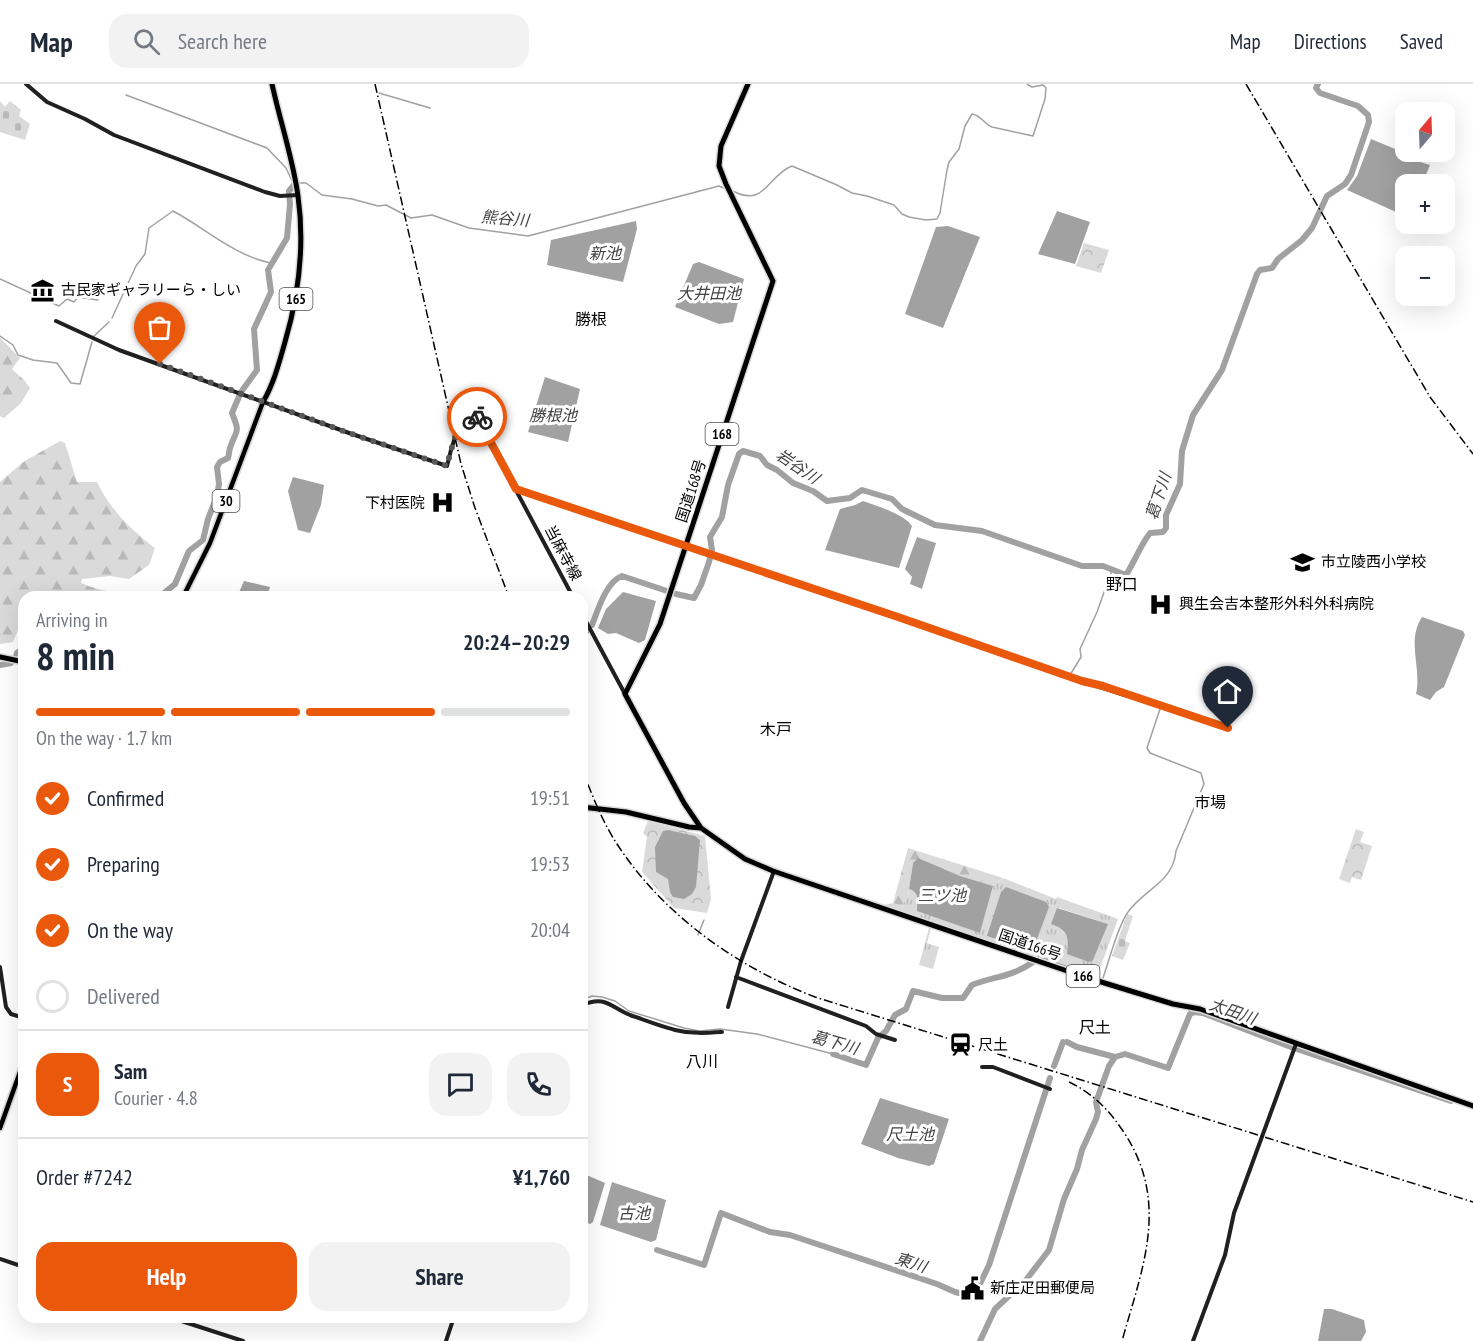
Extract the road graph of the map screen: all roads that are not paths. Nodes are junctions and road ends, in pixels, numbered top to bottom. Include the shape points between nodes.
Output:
1 (26, 84) edge
2 (272, 84) edge
3 (748, 84) edge
4 (296, 194) junction
5 (56, 321) dead end
6 (263, 402) junction
7 (516, 489) junction
8 (686, 546) junction
9 (186, 591) edge
10 (570, 591) edge
11 (588, 625) edge
12 (0, 657) edge
13 (18, 661) edge
14 (625, 694) junction
15 (1228, 728) dead end
16 (588, 808) edge
17 (701, 828) junction
18 (774, 871) junction
19 (0, 967) edge
20 (736, 977) junction
21 (588, 1003) edge
22 (728, 1007) dead end
23 (18, 1016) edge
24 (722, 1032) dead end
25 (895, 1040) dead end
26 (1295, 1046) junction
27 (982, 1067) dead end
28 (18, 1078) edge
29 (1048, 1088) dead end
30 (1473, 1106) edge
31 (0, 1128) edge
32 (0, 1259) edge
33 (18, 1265) edge
34 (188, 1323) edge
35 (452, 1323) edge
36 (243, 1341) edge
37 (446, 1341) edge
38 (1193, 1341) edge

1 - 4 street via 47,102 114,135 236,182 280,196
2 - 4 highway, 165
3 - 8 highway, 国道168号 / 168 via 721,146 719,166 773,280
4 - 6 highway, 165 via 300,277 276,375
5 - 6 street, 当麻寺線 via 119,350
6 - 7 street, 当麻寺線 via 447,466 453,441 472,408
6 - 9 main road, 30 via 210,543
7 - 8 street
7 - 10 street, 当麻寺線
8 - 14 highway, 国道168号 / 168 via 660,624
8 - 15 street
11 - 14 street
12 - 13 highway
14 - 17 highway
16 - 17 highway, 国道166号 / 166
17 - 18 highway, 国道166号 / 166 via 745,859
18 - 20 street
18 - 26 highway, 国道166号 / 166 via 1085,977 1200,1009
19 - 23 street via 6,1007
20 - 22 street
20 - 25 street
21 - 24 street via 604,1001 631,1015 678,1030
26 - 30 highway, 国道166号 / 166 via 1380,1071
26 - 38 street via 1234,1213 1225,1255
27 - 29 street via 993,1067
28 - 31 main road
32 - 33 street
34 - 36 street
35 - 37 street

